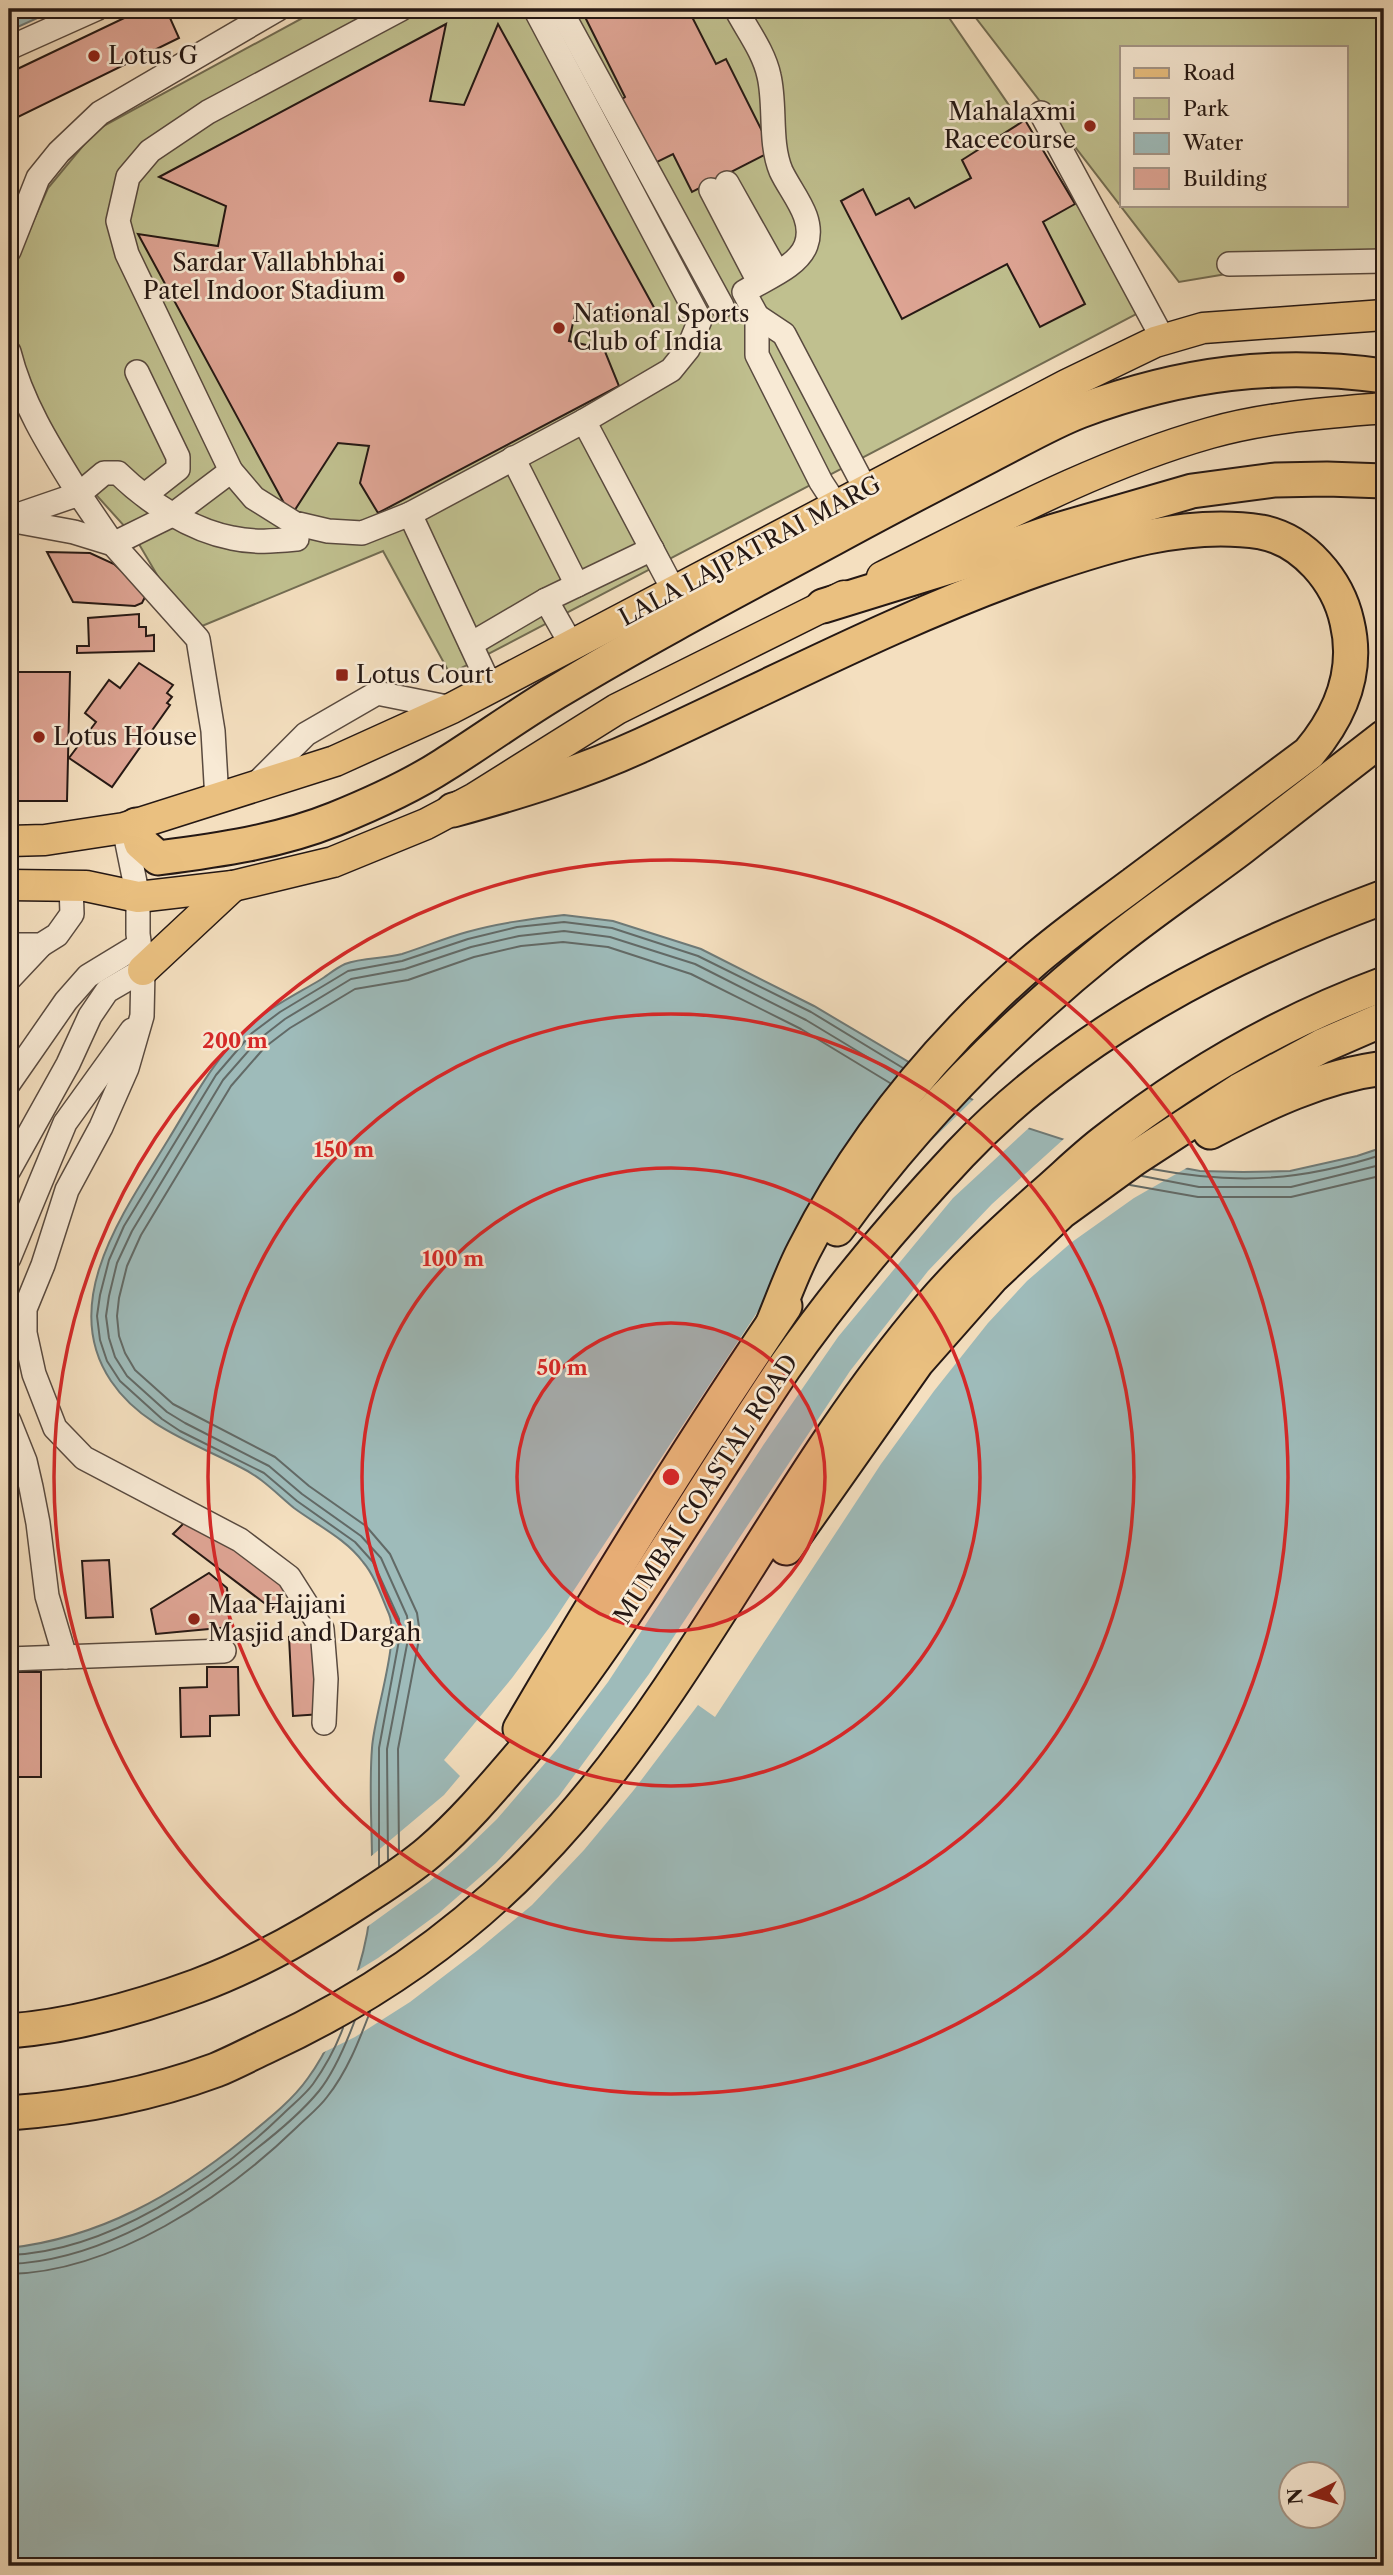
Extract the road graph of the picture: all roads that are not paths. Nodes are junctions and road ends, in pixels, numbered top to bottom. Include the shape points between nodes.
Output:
1 (96, 9) edge
2 (278, 9) edge
3 (401, 9) edge
4 (535, 9) edge
5 (560, 9) edge
6 (736, 9) edge
7 (9, 48) edge
8 (1041, 113) dead end
9 (719, 186) dead end
10 (9, 251) edge
11 (1384, 261) edge
12 (1229, 264) dead end
13 (760, 282) junction
14 (722, 306) junction
15 (1384, 315) edge
16 (757, 316) junction
17 (700, 320) junction
18 (1163, 339) junction
19 (9, 352) edge
20 (137, 372) dead end
21 (1384, 376) edge
22 (1384, 408) edge
23 (584, 421) junction
24 (513, 458) junction
25 (231, 471) junction
26 (1384, 481) edge
27 (866, 490) junction
28 (79, 494) junction
29 (145, 495) junction
30 (836, 505) junction
31 (174, 514) junction
32 (410, 514) junction
33 (9, 519) edge
34 (298, 539) dead end
35 (113, 544) junction
36 (652, 549) junction
37 (669, 582) junction
38 (577, 585) junction
39 (546, 600) junction
40 (823, 607) junction
41 (566, 636) junction
42 (481, 665) junction
43 (452, 708) junction
44 (1384, 737) edge
45 (252, 789) junction
46 (217, 800) junction
47 (453, 810) junction
48 (130, 827) junction
49 (9, 841) edge
50 (9, 884) edge
51 (71, 885) junction
52 (233, 886) junction
53 (138, 897) junction
54 (1384, 897) edge
55 (41, 945) junction
56 (9, 946) edge
57 (141, 958) junction
58 (9, 979) edge
59 (1384, 984) edge
60 (142, 1016) junction
61 (1384, 1019) edge
62 (1384, 1068) edge
63 (9, 1083) edge
64 (9, 1170) edge
65 (1064, 1210) junction
66 (9, 1258) edge
67 (773, 1323) junction
68 (9, 1421) edge
69 (224, 1651) dead end
70 (65, 1657) junction
71 (9, 1659) edge
72 (667, 1692) junction
73 (324, 1723) dead end
74 (482, 1798) junction
75 (9, 2031) edge
76 (9, 2113) edge

1 - 7 street
2 - 10 street via 100,113 38,178
3 - 25 street via 208,112 150,150 128,177 118,221 127,254
4 - 17 street
5 - 14 street
6 - 13 street via 769,75 777,156 807,225 808,241 801,257
8 - 18 street
9 - 13 street
11 - 12 street
13 - 14 street
13 - 16 street
14 - 17 street
15 - 18 main road, LALA LAJPATRAI MARG via 1203,328
16 - 27 street via 784,334
16 - 30 street via 757,355
17 - 23 street via 688,349 671,370
18 - 27 main road, LALA LAJPATRAI MARG
19 - 28 street via 37,423
20 - 29 street via 178,457 178,469
21 - 48 highway via 1336,369 1266,369 1198,377 1076,413 879,513 637,645 398,791 281,838 158,858
22 - 40 main road via 1257,422 1146,453 1070,483
23 - 24 street
23 - 36 street
24 - 32 street
24 - 38 street
25 - 31 street
25 - 32 street via 254,498 294,523 362,533
26 - 40 highway via 1275,480 1192,491
27 - 30 main road, LALA LAJPATRAI MARG
28 - 29 street via 111,472
28 - 33 street
28 - 35 street
29 - 31 street
30 - 37 main road, LALA LAJPATRAI MARG
31 - 34 street via 231,538 263,542
31 - 35 street
32 - 42 street
33 - 35 street
35 - 46 street via 198,639 213,731
36 - 37 street
36 - 38 street
37 - 41 main road, LALA LAJPATRAI MARG
38 - 39 street
39 - 41 street
39 - 42 street
40 - 47 main road via 617,709
41 - 42 main road, LALA LAJPATRAI MARG
42 - 43 main road, LALA LAJPATRAI MARG
43 - 45 main road, LALA LAJPATRAI MARG via 335,761
43 - 45 street via 377,694 306,734
44 - 67 highway via 1105,949 985,1056 877,1173
45 - 46 main road, LALA LAJPATRAI MARG
46 - 48 main road, LALA LAJPATRAI MARG
47 - 52 main road via 333,862
47 - 67 highway via 580,771 932,609 1122,542 1203,530 1264,533 1306,554 1336,591 1352,650 1350,677 1326,732 1309,753 1053,945 949,1043 908,1089 854,1163 803,1251
48 - 49 main road, LALA LAJPATRAI MARG
48 - 53 street
50 - 51 main road
51 - 53 main road
51 - 55 street via 72,914 57,935
52 - 53 main road
52 - 57 main road
53 - 57 street
54 - 74 highway, MUMBAI COASTAL ROAD via 1260,946 1177,990 1094,1041 964,1149 887,1233 823,1314 603,1646 559,1707
55 - 56 street
55 - 58 street
57 - 60 street
57 - 63 street via 88,976
57 - 64 street via 107,991 90,1016
59 - 72 highway via 1269,1035 1179,1089 1103,1143 1008,1227 930,1306 849,1410
60 - 66 street via 65,1123
60 - 73 street via 127,1068 67,1190 25,1309 34,1374 55,1428 84,1458 240,1540 289,1577 322,1629
61 - 65 highway via 1240,1090
62 - 65 highway via 1307,1086 1263,1105
65 - 72 highway via 992,1277 917,1362 779,1558 731,1621
67 - 74 highway via 601,1591
68 - 70 street via 31,1487 47,1596
69 - 70 street
70 - 71 street
72 - 76 highway via 601,1783 531,1862 465,1922 378,1986 309,2026 218,2069 135,2094
74 - 75 highway, MUMBAI COASTAL ROAD via 409,1867 270,1956 130,2008

